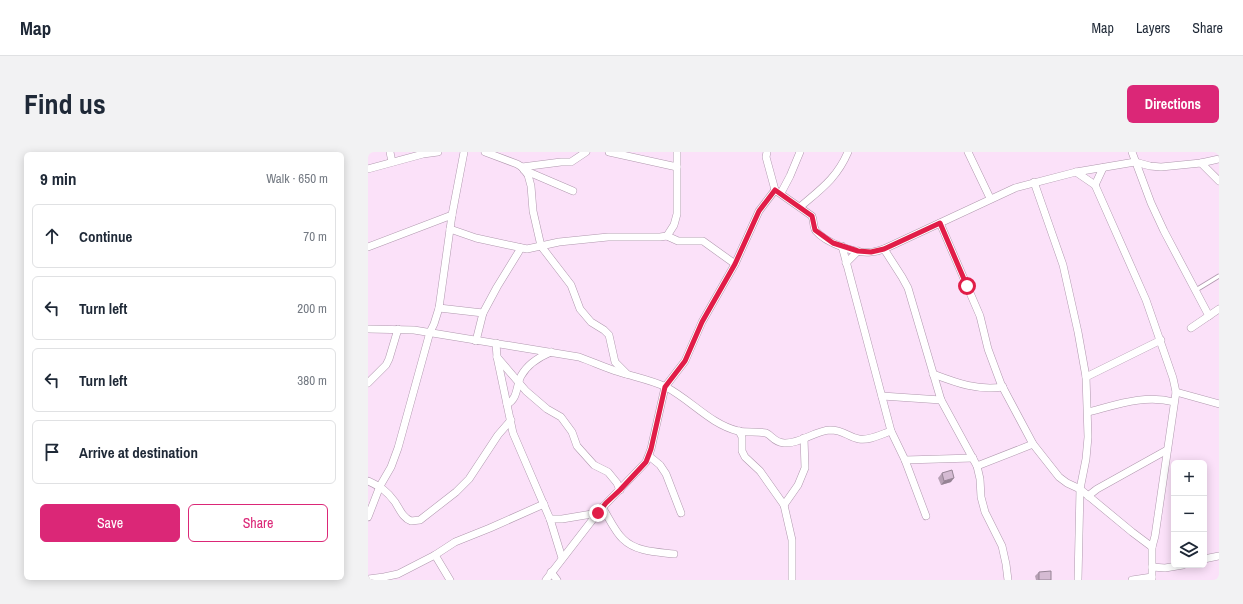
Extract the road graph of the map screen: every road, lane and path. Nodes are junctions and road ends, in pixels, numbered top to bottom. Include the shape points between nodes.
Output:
1 (390, 152) edge
2 (438, 152) edge
3 (464, 152) edge
4 (485, 152) edge
5 (586, 152) edge
6 (609, 152) edge
7 (677, 152) edge
8 (767, 152) edge
9 (800, 152) edge
10 (848, 152) edge
11 (968, 152) edge
12 (1132, 152) edge
13 (1219, 159) edge
14 (392, 162) junction
15 (1136, 162) junction
16 (1201, 163) junction
17 (677, 167) junction
18 (523, 168) junction
19 (1103, 168) junction
20 (368, 169) edge
21 (1076, 172) junction
22 (1219, 181) edge
23 (1034, 182) junction
24 (1095, 185) junction
25 (573, 191) dead end
26 (778, 192) junction
27 (990, 198) junction
28 (800, 206) junction
29 (452, 215) junction
30 (940, 223) junction
31 (450, 229) junction
32 (667, 236) junction
33 (541, 246) junction
34 (842, 246) junction
35 (368, 247) edge
36 (521, 248) junction
37 (884, 249) junction
38 (858, 251) junction
39 (846, 263) junction
40 (735, 264) junction
41 (1219, 276) edge
42 (1196, 290) junction
43 (439, 308) junction
44 (1219, 309) edge
45 (483, 313) junction
46 (1209, 316) junction
47 (1191, 328) dead end
48 (368, 329) edge
49 (398, 329) junction
50 (430, 332) junction
51 (1161, 340) junction
52 (476, 341) junction
53 (496, 343) junction
54 (551, 352) junction
55 (497, 357) junction
56 (933, 374) junction
57 (628, 375) junction
58 (1086, 378) junction
59 (368, 383) edge
60 (519, 384) junction
61 (665, 387) junction
62 (1003, 387) junction
63 (1176, 392) junction
64 (882, 396) junction
65 (941, 400) junction
66 (1174, 402) junction
67 (507, 404) junction
68 (1219, 404) edge
69 (1088, 412) junction
70 (511, 420) junction
71 (739, 431) junction
72 (891, 432) junction
73 (804, 438) junction
74 (1033, 444) junction
75 (1167, 450) junction
76 (649, 456) junction
77 (973, 458) junction
78 (905, 460) junction
79 (977, 466) junction
80 (368, 481) edge
81 (380, 486) junction
82 (1080, 489) junction
83 (620, 490) junction
84 (1088, 496) junction
85 (544, 504) junction
86 (784, 505) junction
87 (600, 510) junction
88 (681, 513) dead end
89 (926, 516) dead end
90 (368, 517) edge
91 (550, 519) junction
92 (1152, 546) junction
93 (674, 554) dead end
94 (435, 555) junction
95 (1219, 556) edge
96 (562, 558) junction
97 (1207, 558) edge
98 (1152, 567) junction
99 (1171, 567) edge
100 (550, 572) junction
101 (368, 579) edge
102 (1152, 579) edge
103 (450, 580) edge
104 (546, 580) edge
105 (557, 580) edge
106 (792, 580) edge
107 (1008, 580) edge
108 (1078, 580) edge
109 (1132, 580) edge

1 - 14 street
2 - 14 street
3 - 29 street
4 - 18 street
5 - 18 street via 571,162
6 - 17 street
7 - 17 street
8 - 26 street via 766,157
9 - 26 street via 790,176
10 - 28 street via 842,166 833,177
11 - 27 street
12 - 15 street
13 - 16 street
14 - 20 street
15 - 16 street via 1161,167
15 - 19 street
15 - 42 street via 1164,231
16 - 22 street
17 - 32 street via 676,214 674,225
18 - 25 street
18 - 33 street via 528,175
19 - 21 street
19 - 24 street
21 - 23 street
21 - 24 street
23 - 27 street
23 - 58 street via 1063,265
24 - 51 street
26 - 28 street
26 - 40 street via 759,211
27 - 30 street
28 - 34 street via 812,216 816,232
29 - 31 street
29 - 35 street
30 - 37 street
30 - 62 street via 980,316 988,349
31 - 36 street
31 - 43 street
32 - 33 street via 600,238
32 - 40 street via 678,241 704,241
33 - 36 street
33 - 57 street via 571,285 580,308 591,322 609,335 615,362
34 - 38 street
34 - 39 street
36 - 45 street
37 - 38 street
37 - 56 street via 908,288
38 - 39 street
39 - 64 street
40 - 61 street via 702,322 685,361
41 - 42 lane
42 - 46 street
43 - 45 street
43 - 50 street
44 - 46 street
45 - 52 street
46 - 47 street
48 - 49 street
49 - 50 street
49 - 59 street via 389,360
50 - 52 street
50 - 81 street via 398,448
51 - 58 street
51 - 63 street
52 - 53 street
53 - 54 street
53 - 55 street
54 - 57 street via 579,357
54 - 60 street via 540,357 525,370
55 - 60 street
55 - 67 street
56 - 62 street via 970,387
56 - 65 street
57 - 61 street
58 - 69 street
60 - 67 street via 514,398
60 - 83 street via 547,409 561,417 572,432 580,450 594,465 606,470
61 - 71 street via 707,416
61 - 76 street
62 - 74 street
63 - 66 street
63 - 68 street
64 - 65 street
64 - 72 street
65 - 77 street
66 - 69 street via 1144,399
66 - 75 street
67 - 70 street
69 - 82 street via 1087,445
70 - 81 street via 469,478 456,492 420,520 411,521 405,518
70 - 85 street via 520,451
71 - 73 street via 767,434 776,442 786,443
71 - 86 street via 745,457 760,471
72 - 73 street via 860,439 843,432 828,430
72 - 78 street
73 - 86 street via 805,468 798,485
74 - 79 street
74 - 82 street via 1059,478
75 - 84 street
75 - 92 street
76 - 83 street
76 - 88 street via 666,474
77 - 78 street
77 - 79 street
78 - 89 street
79 - 107 street via 985,512 1002,546
80 - 81 street
81 - 90 street
82 - 84 street
82 - 108 street
83 - 87 street
84 - 92 street
85 - 91 street
85 - 94 street via 455,542
86 - 106 street via 792,540
87 - 91 street via 562,519
87 - 93 street via 623,539 633,547
87 - 96 street
91 - 96 street
92 - 98 street
94 - 101 street via 398,574
94 - 103 street
95 - 97 street
96 - 100 street
98 - 99 street
98 - 102 street
100 - 104 street
100 - 105 street
102 - 109 street

